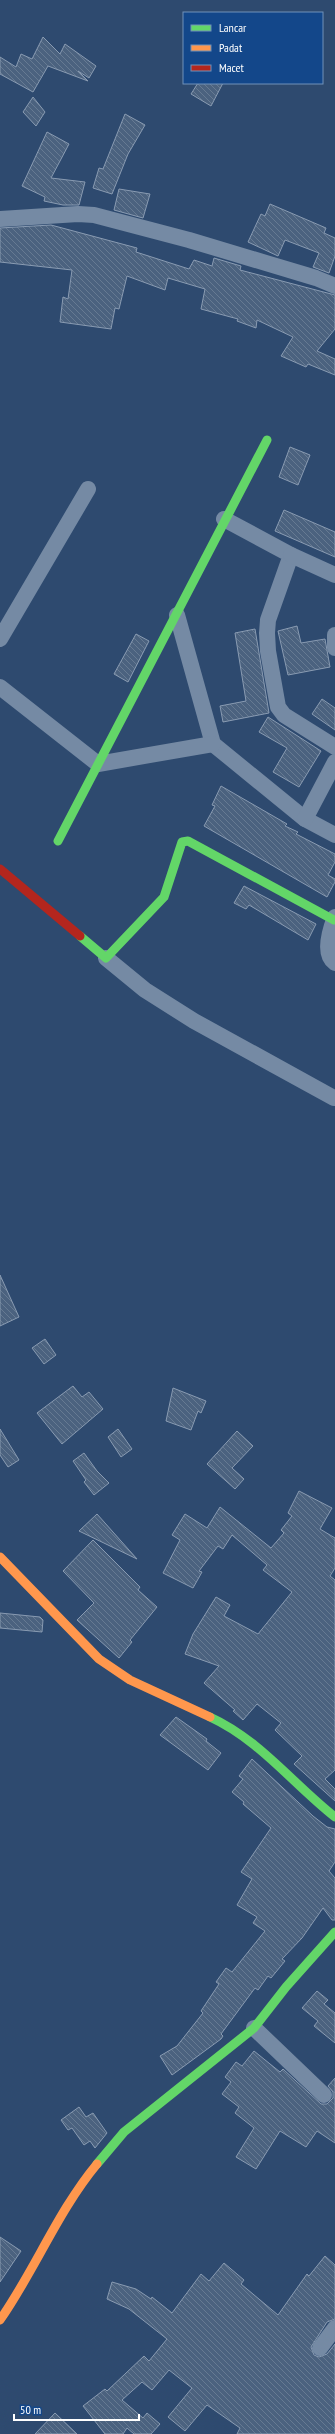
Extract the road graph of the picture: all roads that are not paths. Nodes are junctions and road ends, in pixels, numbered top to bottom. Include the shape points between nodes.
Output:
1 (0, 219) edge
2 (335, 286) edge
3 (267, 440) dead end
4 (88, 489) dead end
5 (224, 519) junction
6 (291, 555) junction
7 (335, 575) edge
8 (177, 615) junction
9 (335, 635) edge
10 (0, 639) edge
11 (335, 648) edge
12 (0, 687) edge
13 (213, 744) junction
14 (335, 747) edge
15 (335, 762) edge
16 (98, 764) junction
17 (305, 819) junction
18 (335, 835) edge
19 (58, 841) dead end
20 (0, 869) edge
21 (334, 919) edge
22 (106, 958) junction
23 (335, 963) edge
24 (334, 1098) edge
25 (0, 1557) edge
26 (335, 1817) edge
27 (335, 1932) edge
28 (254, 2028) junction
29 (324, 2094) dead end
30 (0, 2320) edge
31 (335, 2328) edge
32 (320, 2348) dead end

1 - 2 street via 94,215 189,240
3 - 5 street
4 - 10 street
5 - 6 street
5 - 8 street
6 - 7 street
6 - 14 street via 268,620 268,651 278,707 284,715
8 - 13 street
8 - 16 street
9 - 11 street
12 - 16 street
13 - 16 street
13 - 17 street
15 - 17 street
16 - 19 street
17 - 18 street
20 - 22 street
21 - 22 street via 188,841 182,842 164,897
21 - 23 street via 327,947
22 - 24 street via 145,990 194,1021
25 - 26 street via 99,1660 146,1689 232,1728 265,1751 301,1791
27 - 28 street
28 - 29 street
28 - 30 street via 124,2132 94,2168 67,2208
31 - 32 street

